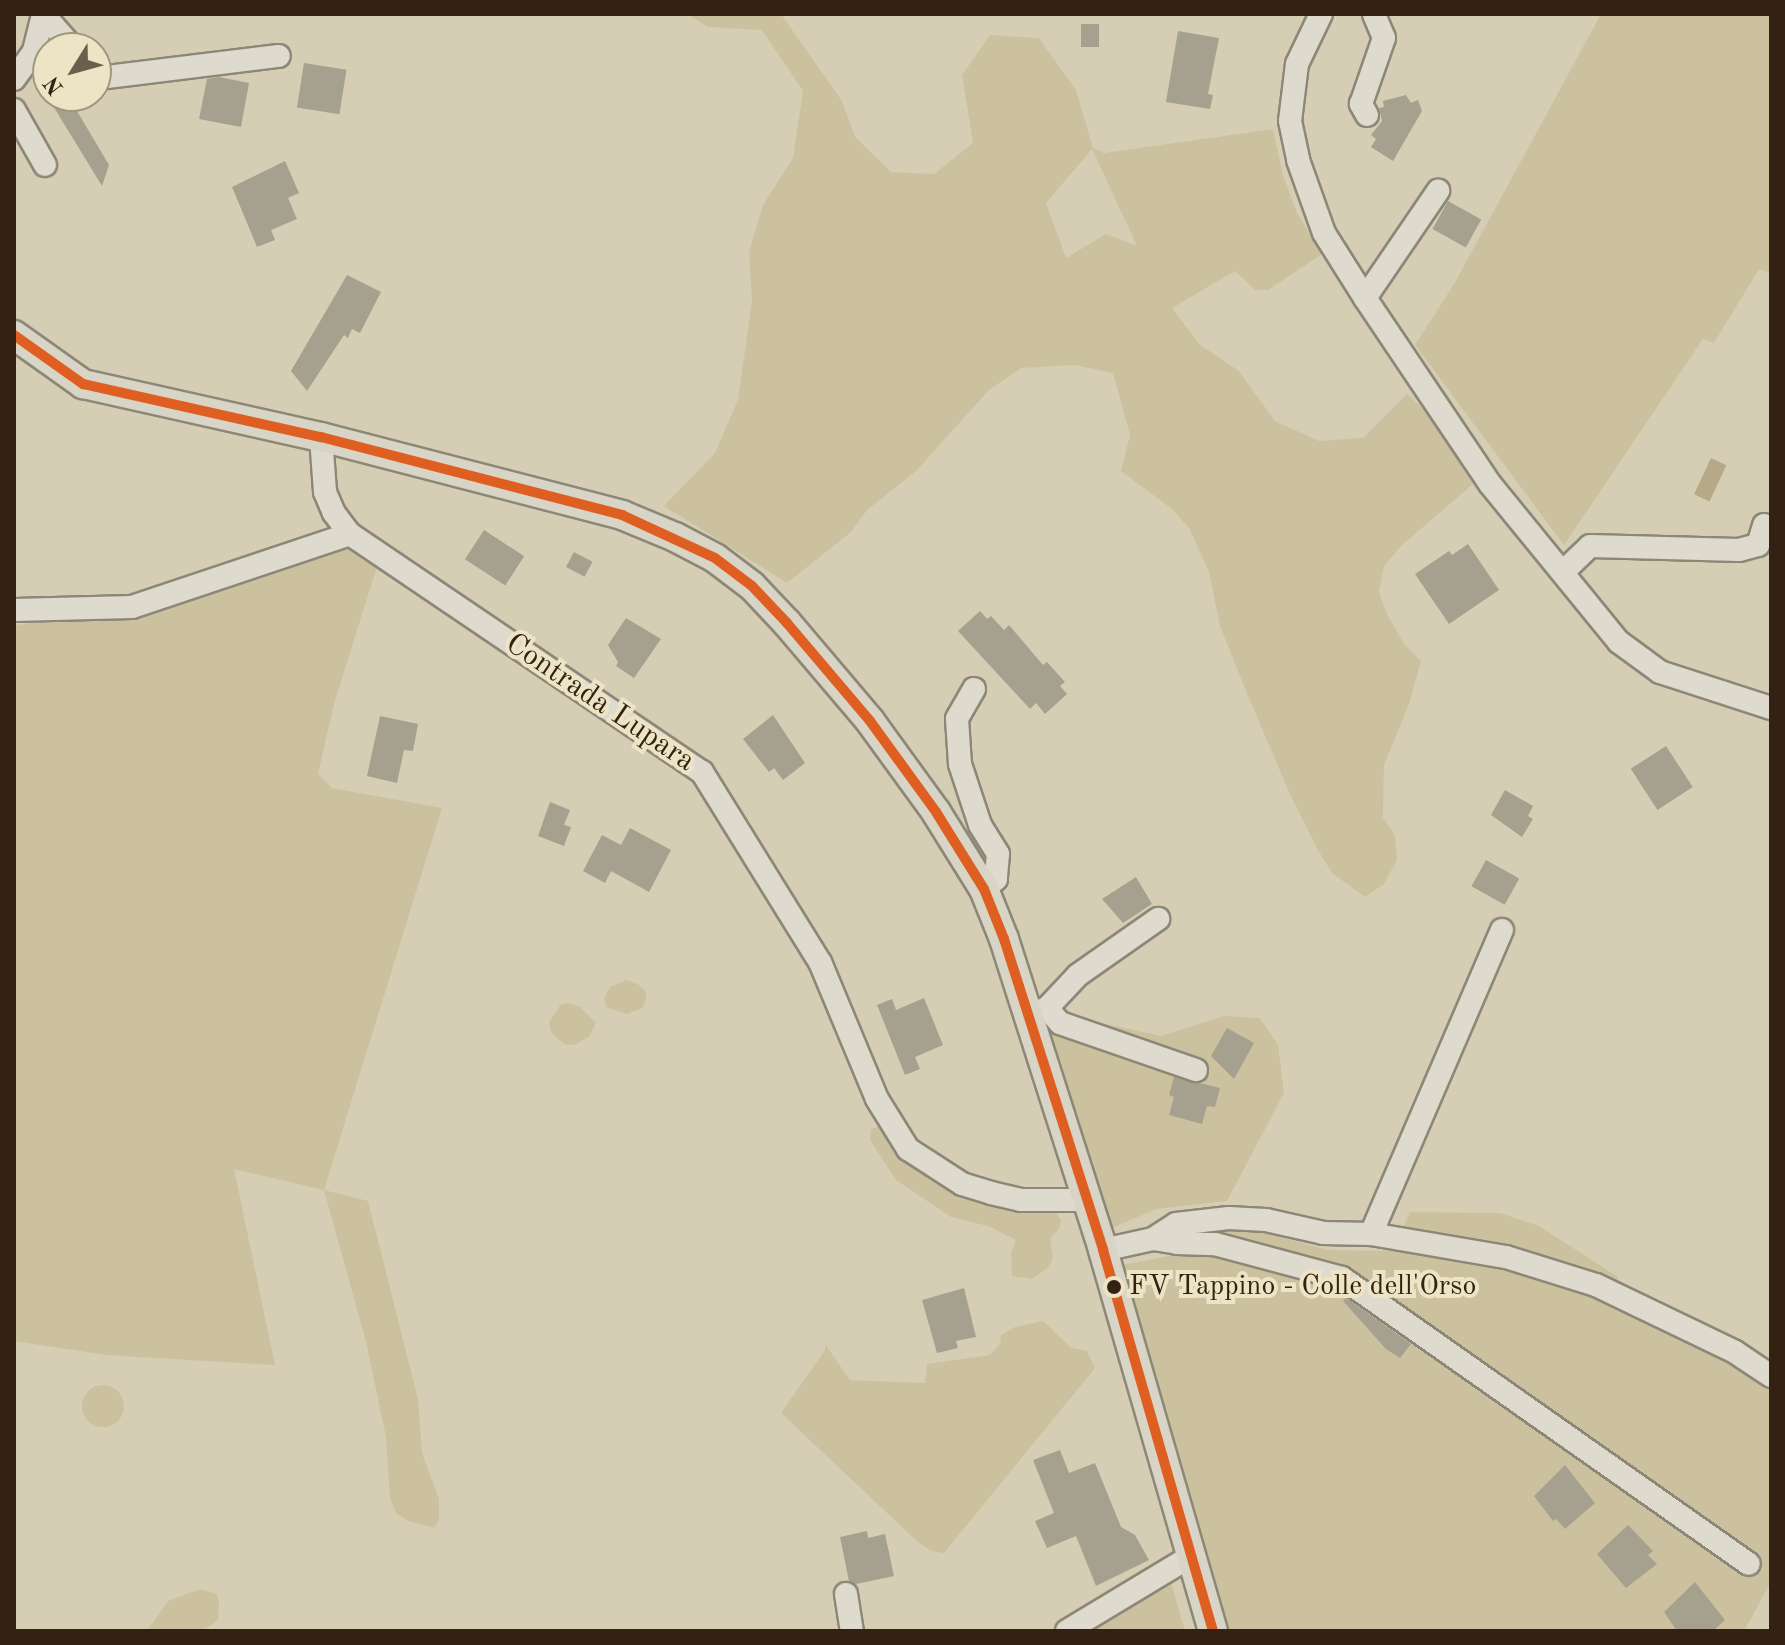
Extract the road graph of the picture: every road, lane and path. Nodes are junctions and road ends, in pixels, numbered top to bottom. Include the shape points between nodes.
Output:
1 (43, 14) edge
2 (1321, 14) edge
3 (1374, 14) edge
4 (59, 32) edge
5 (279, 56) dead end
6 (112, 76) edge
7 (14, 79) edge
8 (14, 110) edge
9 (1367, 115) dead end
10 (45, 165) dead end
11 (1438, 191) dead end
12 (1365, 298) junction
13 (14, 335) edge
14 (321, 437) junction
15 (1764, 525) dead end
16 (350, 534) junction
17 (1563, 572) junction
18 (14, 610) edge
19 (974, 689) dead end
20 (1771, 708) edge
21 (984, 889) junction
22 (1158, 919) dead end
23 (1502, 930) dead end
24 (1038, 1012) junction
25 (1196, 1070) dead end
26 (1087, 1200) junction
27 (1371, 1234) junction
28 (1153, 1239) junction
29 (1103, 1250) junction
30 (1771, 1376) edge
31 (1193, 1555) junction
32 (1749, 1564) dead end
33 (846, 1594) dead end
34 (852, 1631) edge
35 (1067, 1631) edge
36 (1213, 1631) edge

1 - 4 street
1 - 7 street via 34,51
2 - 12 street via 1297,64 1290,121 1324,233
3 - 9 street via 1384,38 1361,104
5 - 6 street
8 - 10 street
11 - 12 street
12 - 17 street via 1490,484
13 - 14 main road via 83,384
14 - 16 street via 325,492
14 - 21 main road via 622,515 715,558 752,586 870,721
15 - 17 street via 1758,545 1739,550 1590,546
16 - 18 street via 132,607
16 - 26 street, Contrada Lupara via 702,772 820,962 877,1099 908,1149 962,1184 991,1193 1021,1200
17 - 20 street via 1619,642 1660,672
19 - 21 street via 957,719 960,764 980,825 998,854 996,879
21 - 24 main road
22 - 24 street via 1078,975
23 - 27 street
24 - 25 street
24 - 26 main road
26 - 29 main road
27 - 28 street via 1323,1233 1229,1218 1176,1224
27 - 30 street via 1506,1257 1596,1285 1735,1352
28 - 29 street
28 - 32 street via 1215,1244 1342,1278
29 - 31 main road
31 - 35 street
31 - 36 main road
33 - 34 street

